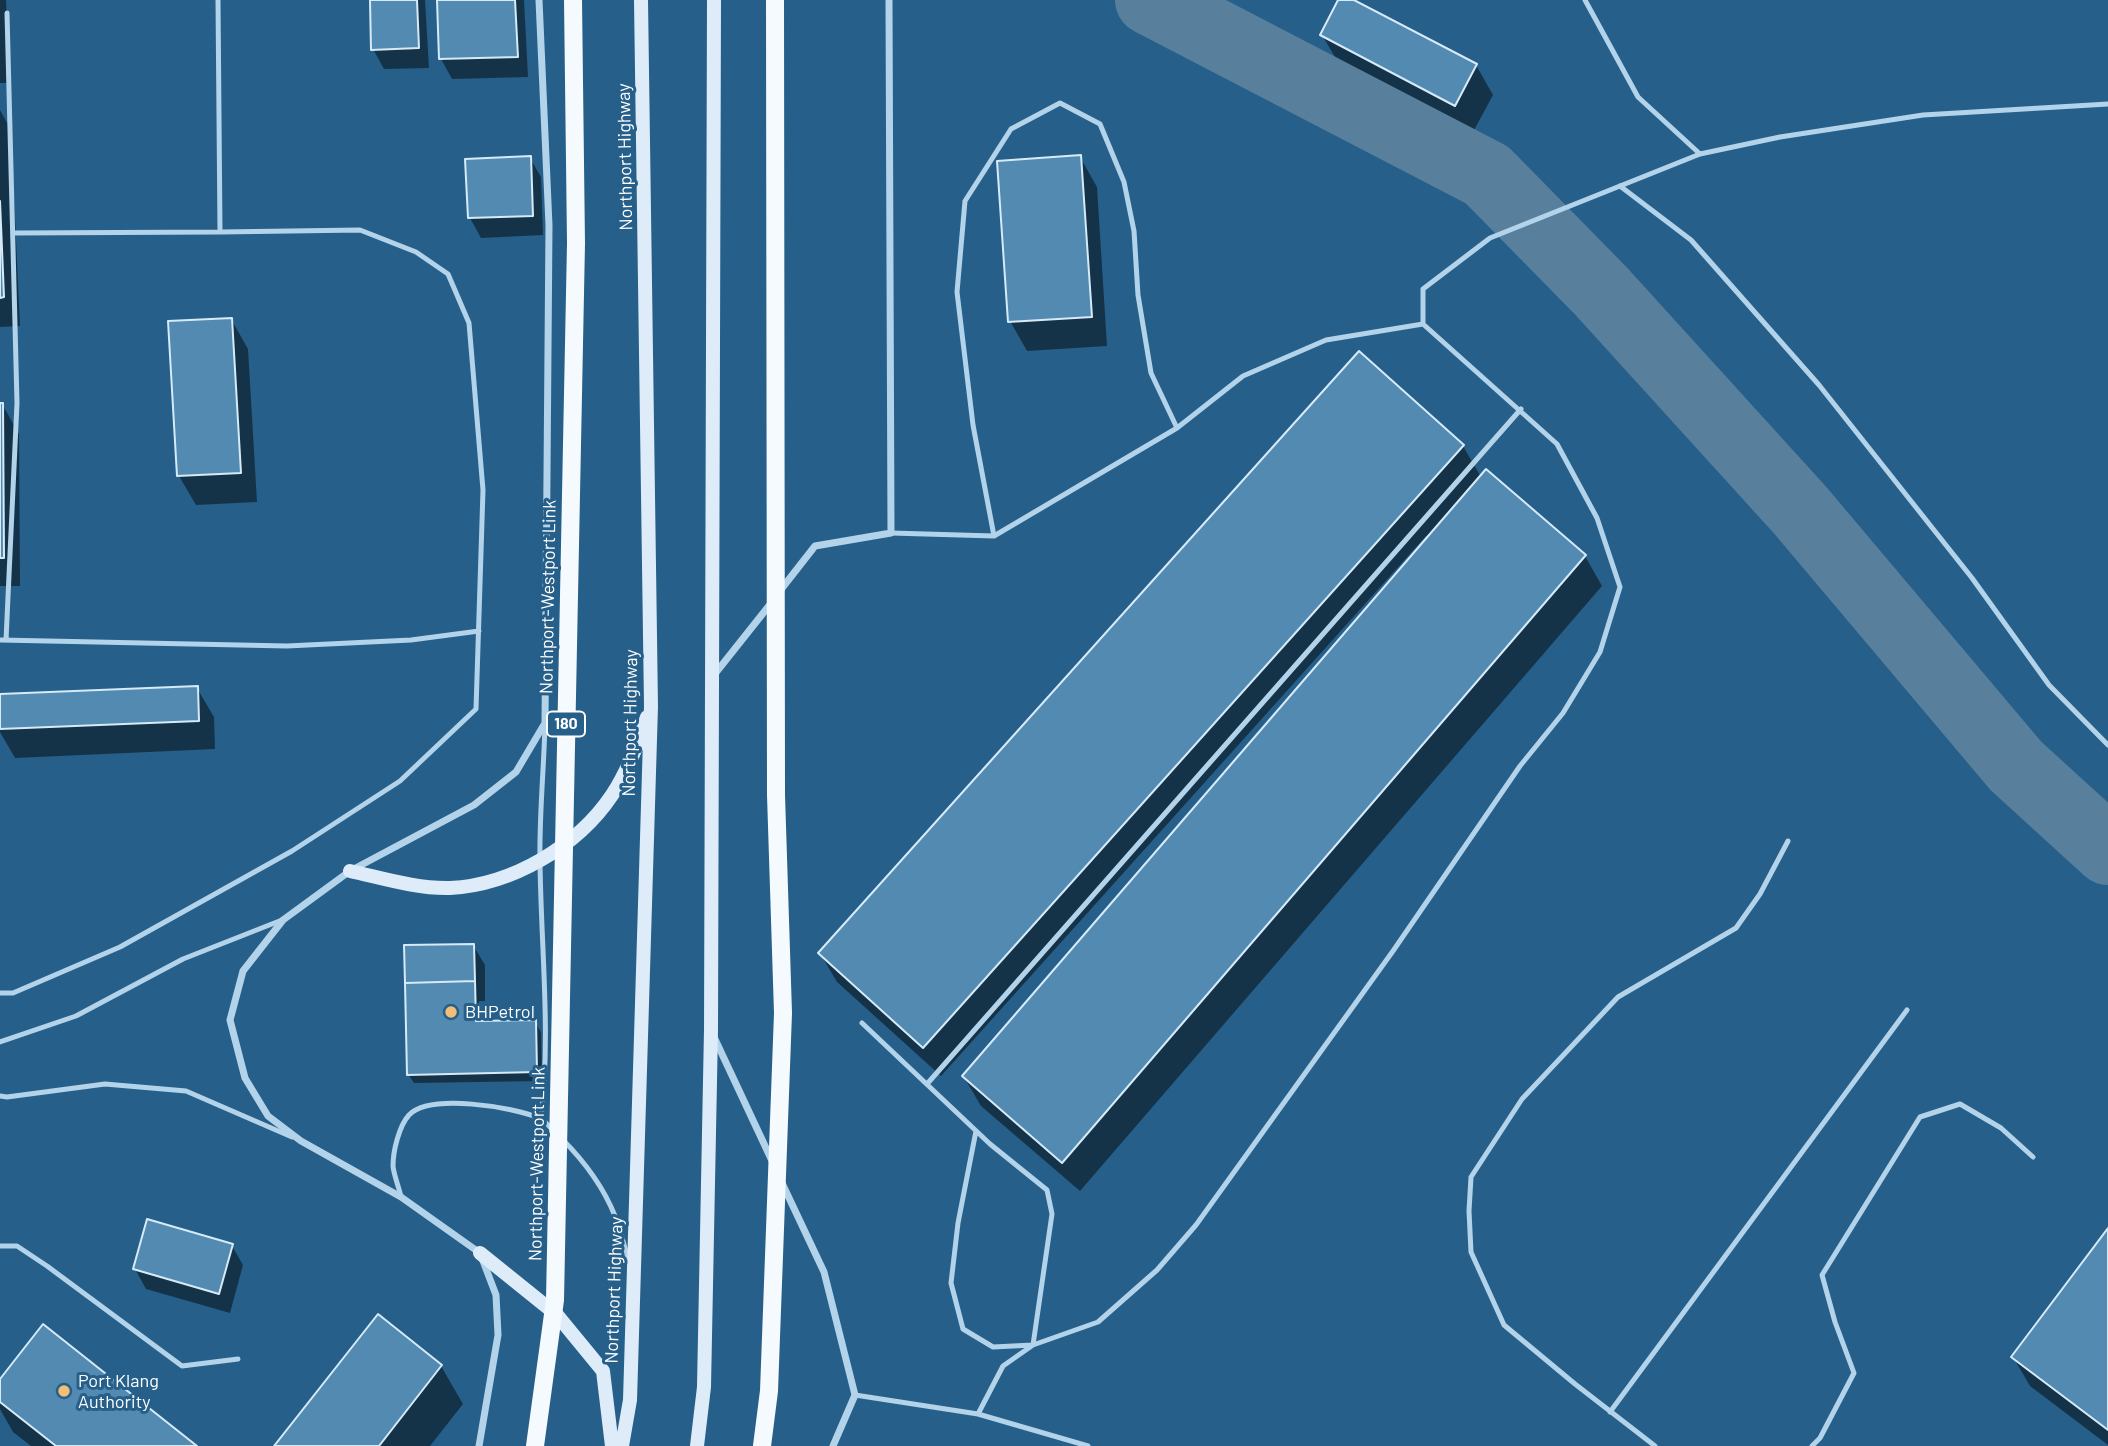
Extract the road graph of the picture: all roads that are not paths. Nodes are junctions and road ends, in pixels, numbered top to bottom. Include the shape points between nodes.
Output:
1 (218, 0) edge
2 (539, 0) edge
3 (573, 0) edge
4 (641, 0) edge
5 (714, 0) edge
6 (775, 0) edge
7 (889, 0) edge
8 (1585, 0) edge
9 (7, 13) dead end
10 (2108, 104) edge
11 (1700, 154) junction
12 (1620, 186) junction
13 (220, 232) junction
14 (14, 233) junction
15 (1423, 324) junction
16 (1521, 409) junction
17 (1177, 428) junction
18 (891, 533) junction
19 (994, 536) junction
20 (479, 631) junction
21 (3, 640) edge
22 (711, 679) junction
23 (652, 706) junction
24 (545, 723) junction
25 (2108, 745) edge
26 (1788, 841) dead end
27 (540, 860) junction
28 (350, 871) junction
29 (283, 920) junction
30 (0, 993) edge
31 (1907, 1010) dead end
32 (862, 1023) dead end
33 (711, 1030) junction
34 (0, 1042) edge
35 (927, 1084) junction
36 (0, 1096) edge
37 (541, 1118) junction
38 (976, 1131) junction
39 (301, 1141) junction
40 (2033, 1157) dead end
41 (401, 1197) junction
42 (0, 1245) edge
43 (480, 1253) junction
44 (634, 1274) junction
45 (1033, 1345) junction
46 (239, 1359) dead end
47 (855, 1395) junction
48 (1610, 1412) junction
49 (978, 1414) junction
50 (479, 1446) edge
51 (536, 1446) edge
52 (612, 1446) edge
53 (622, 1446) edge
54 (697, 1446) edge
55 (762, 1446) edge
56 (833, 1446) edge
57 (1088, 1446) edge
58 (1655, 1446) edge
59 (1812, 1446) edge

1 - 13 lane
2 - 24 street via 549,225
3 - 51 main road, Northport-Westport Link / 180, bridge via 576,243 555,1300
4 - 23 main road, Northport Highway
5 - 22 main road
6 - 55 main road, bridge via 776,795 783,1013 769,1391
7 - 18 street
8 - 11 lane via 1638,97
9 - 14 lane
10 - 11 lane via 1923,115
11 - 12 lane
12 - 15 lane via 1490,238 1423,289
12 - 25 lane via 1691,240 1819,385 1972,578 2049,685
13 - 14 lane
13 - 20 lane via 360,230 416,252 448,274 469,323 472,350 483,490
14 - 21 lane via 17,402
15 - 16 lane
15 - 17 lane via 1326,340 1243,376
16 - 35 lane
16 - 45 lane via 1557,444 1597,518 1620,587 1600,652 1563,713 1520,766 1196,1225 1157,1270 1098,1322
17 - 19 lane
17 - 19 lane via 1151,373 1138,295 1135,231 1124,182 1100,124 1060,103 1010,129 965,201 957,292 973,425
18 - 19 lane
18 - 22 street via 815,546
20 - 21 lane via 411,640 287,646
20 - 30 lane via 476,709 400,781 292,851 120,947 13,993
22 - 33 main road
23 - 27 main road via 612,796 582,831
23 - 44 main road, Northport Highway
24 - 27 lane
24 - 28 street via 516,772 474,805
26 - 48 lane via 1736,928 1618,997 1522,1099 1471,1177 1471,1252 1504,1325
27 - 28 main road via 494,880 450,888
27 - 37 lane via 546,1018
28 - 29 street
29 - 34 lane via 183,960 76,1016
29 - 39 street via 243,971 230,1020 245,1078 268,1116
31 - 48 lane
32 - 35 lane
33 - 47 street via 824,1272
33 - 54 main road via 704,1387
35 - 38 lane
36 - 39 lane via 105,1084 186,1091
37 - 41 lane via 464,1102 423,1107 410,1114 399,1131 393,1166
37 - 44 lane via 584,1161 615,1217
38 - 45 lane via 1047,1190 1052,1214
38 - 45 lane via 951,1283 963,1329 993,1347
39 - 41 street
40 - 59 lane via 2000,1128 1961,1104 1920,1118 1822,1275 1854,1373 1821,1438
41 - 43 street
42 - 46 lane via 17,1246 182,1366
43 - 50 street via 496,1295 498,1335
43 - 52 main road via 556,1315 603,1371
44 - 53 main road, Northport Highway via 630,1400
45 - 49 lane via 1003,1366
47 - 49 lane
47 - 56 street
48 - 58 lane
49 - 57 lane

